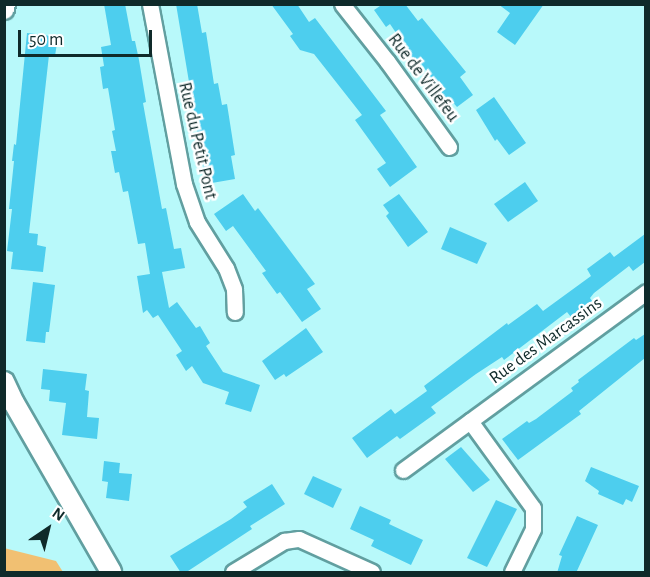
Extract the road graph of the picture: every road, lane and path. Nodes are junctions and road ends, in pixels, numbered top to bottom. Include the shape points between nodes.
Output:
1 (5, 4) edge
2 (150, 4) edge
3 (342, 4) edge
4 (4, 9) edge
5 (449, 147) dead end
6 (645, 291) edge
7 (235, 312) dead end
8 (4, 382) edge
9 (470, 421) junction
10 (403, 470) dead end
11 (111, 573) edge
12 (233, 573) edge
13 (372, 573) edge
14 (512, 573) edge

1 - 4 street
2 - 7 street, Rue du Petit Pont via 184,184 197,222 226,268 234,289
3 - 5 street, Rue de Villefeu
6 - 9 street, Rue des Marcassins
8 - 11 street
9 - 10 street, Rue des Marcassins
9 - 14 street via 533,508 533,528
12 - 13 street via 284,541 299,539

